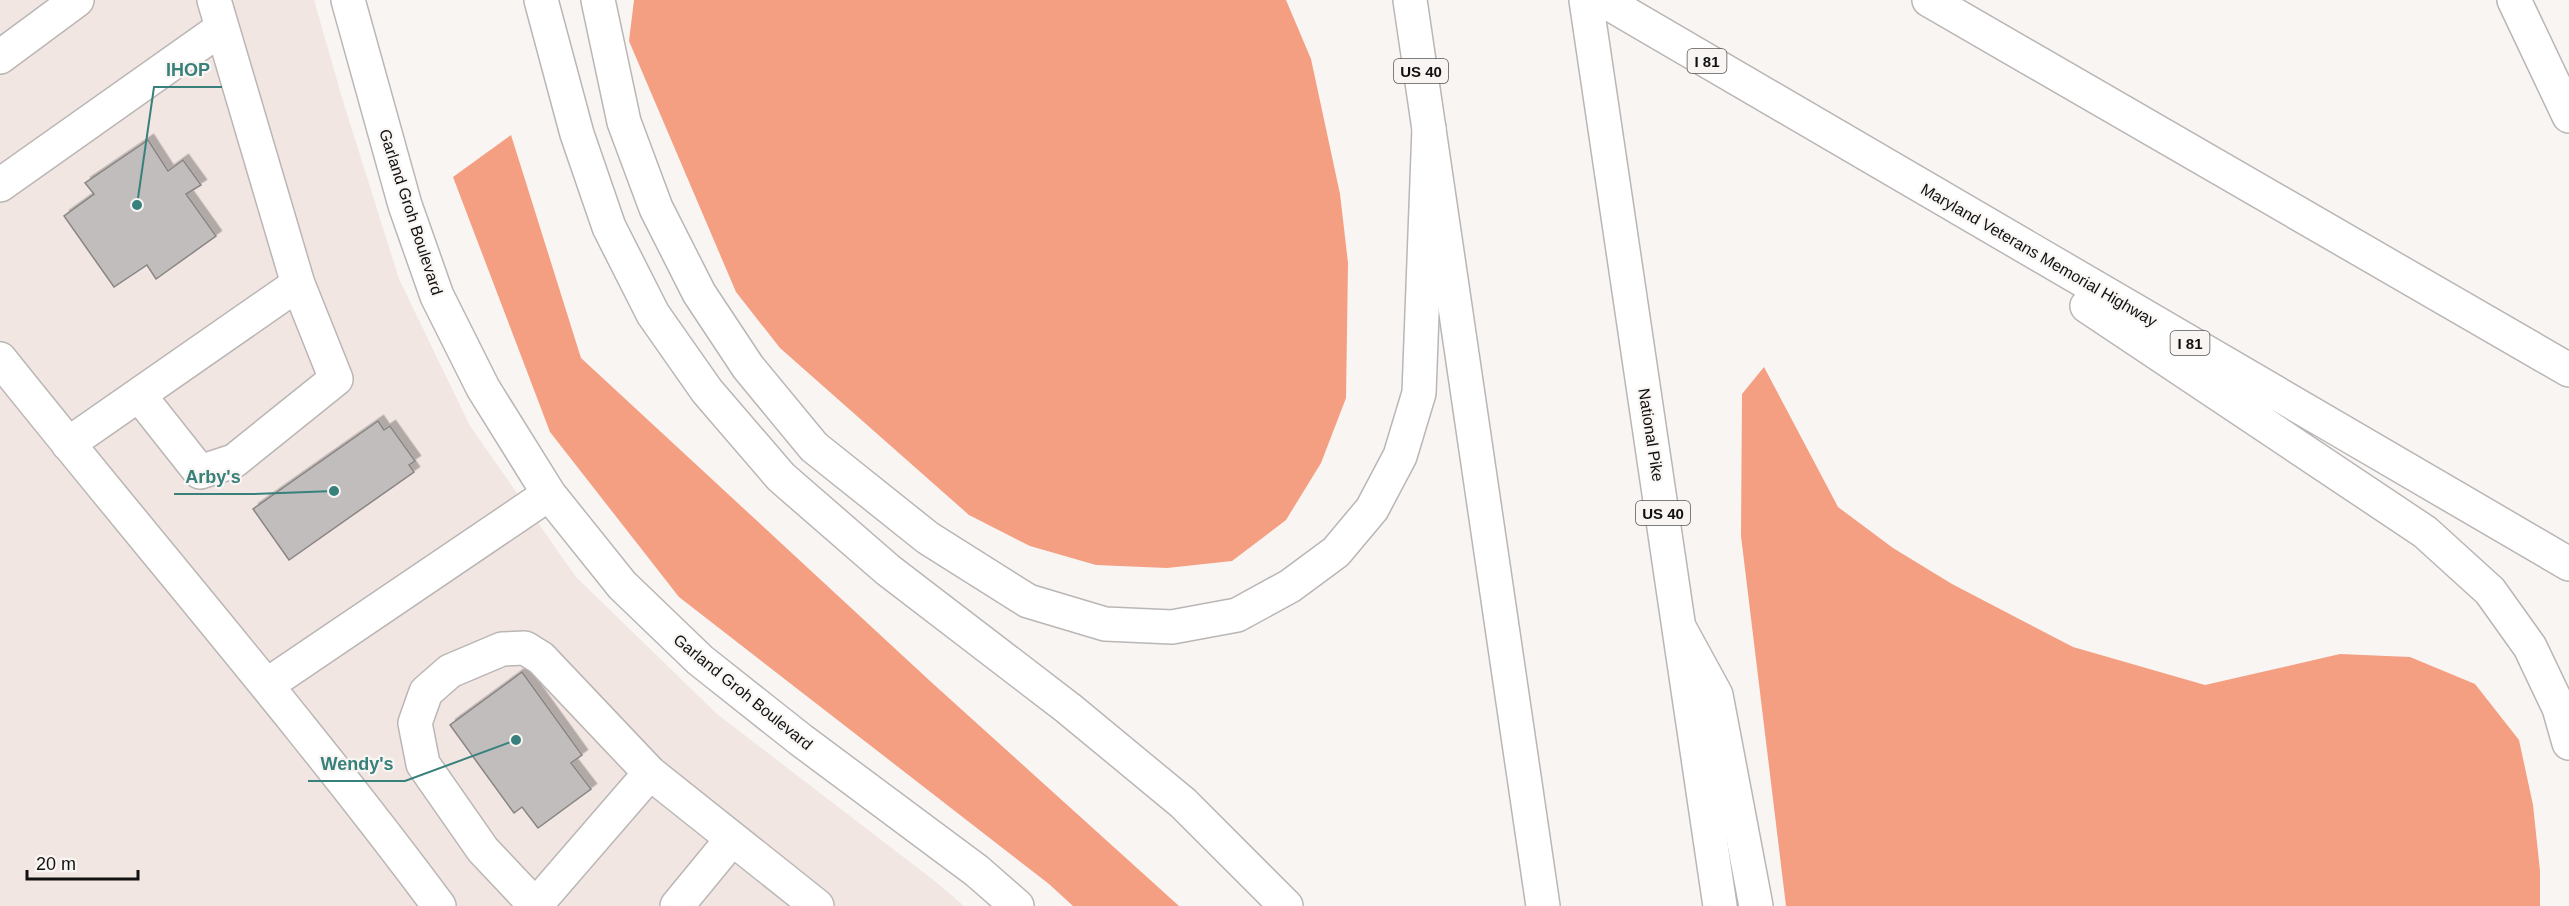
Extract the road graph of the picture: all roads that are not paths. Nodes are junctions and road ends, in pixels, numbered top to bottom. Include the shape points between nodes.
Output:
1 (77, 0) edge
2 (348, 0) edge
3 (541, 0) edge
4 (598, 0) edge
5 (1586, 0) edge
6 (1603, 0) edge
7 (1929, 0) edge
8 (2514, 0) edge
9 (1411, 7) edge
10 (218, 14) edge
11 (0, 57) edge
12 (2569, 116) edge
13 (1811, 122) junction
14 (1429, 128) junction
15 (0, 185) edge
16 (298, 284) junction
17 (0, 359) edge
18 (2569, 370) edge
19 (139, 395) junction
20 (68, 444) junction
21 (549, 494) junction
22 (2569, 564) edge
23 (1680, 629) junction
24 (267, 685) junction
25 (2569, 744) edge
26 (650, 773) junction
27 (732, 839) junction
28 (704, 873) junction
29 (439, 906) edge
30 (535, 906) edge
31 (677, 906) edge
32 (698, 906) edge
33 (817, 906) edge
34 (1017, 906) edge
35 (1286, 906) edge
36 (1543, 906) edge
37 (1720, 906) edge
38 (1756, 906) edge

1 - 11 main road
2 - 21 main road, Garland Groh Boulevard via 405,205 437,296 483,388
3 - 35 main road via 577,134 609,226 653,314 707,391 781,477 888,570 1184,802
4 - 14 main road via 624,122 656,208 699,293 748,368 814,447 928,538 1028,601 1105,624 1172,627 1237,615 1290,586 1336,552 1372,509 1400,456 1419,393
5 - 23 main road, National Pike / US 40
6 - 13 main road, Maryland Veterans Memorial Highway / I 81
7 - 18 main road
8 - 12 main road
9 - 14 main road, US 40
10 - 15 main road
10 - 16 main road
13 - 22 main road, Maryland Veterans Memorial Highway / I 81
13 - 25 main road via 2425,532 2490,591 2530,647 2559,708
14 - 36 main road, US 40
16 - 19 main road
16 - 19 main road via 336,379 234,461 200,472
17 - 20 main road
19 - 20 main road
20 - 24 main road
21 - 24 main road
21 - 34 main road, Garland Groh Boulevard via 622,585 700,660
23 - 37 main road, National Pike / US 40
23 - 38 main road via 1716,694
24 - 29 main road
26 - 27 main road
26 - 30 main road
26 - 30 main road via 541,658 525,648 502,649 450,671 426,692 415,723 423,764 483,850
27 - 28 main road
27 - 33 main road
28 - 31 main road
28 - 32 main road via 703,900

